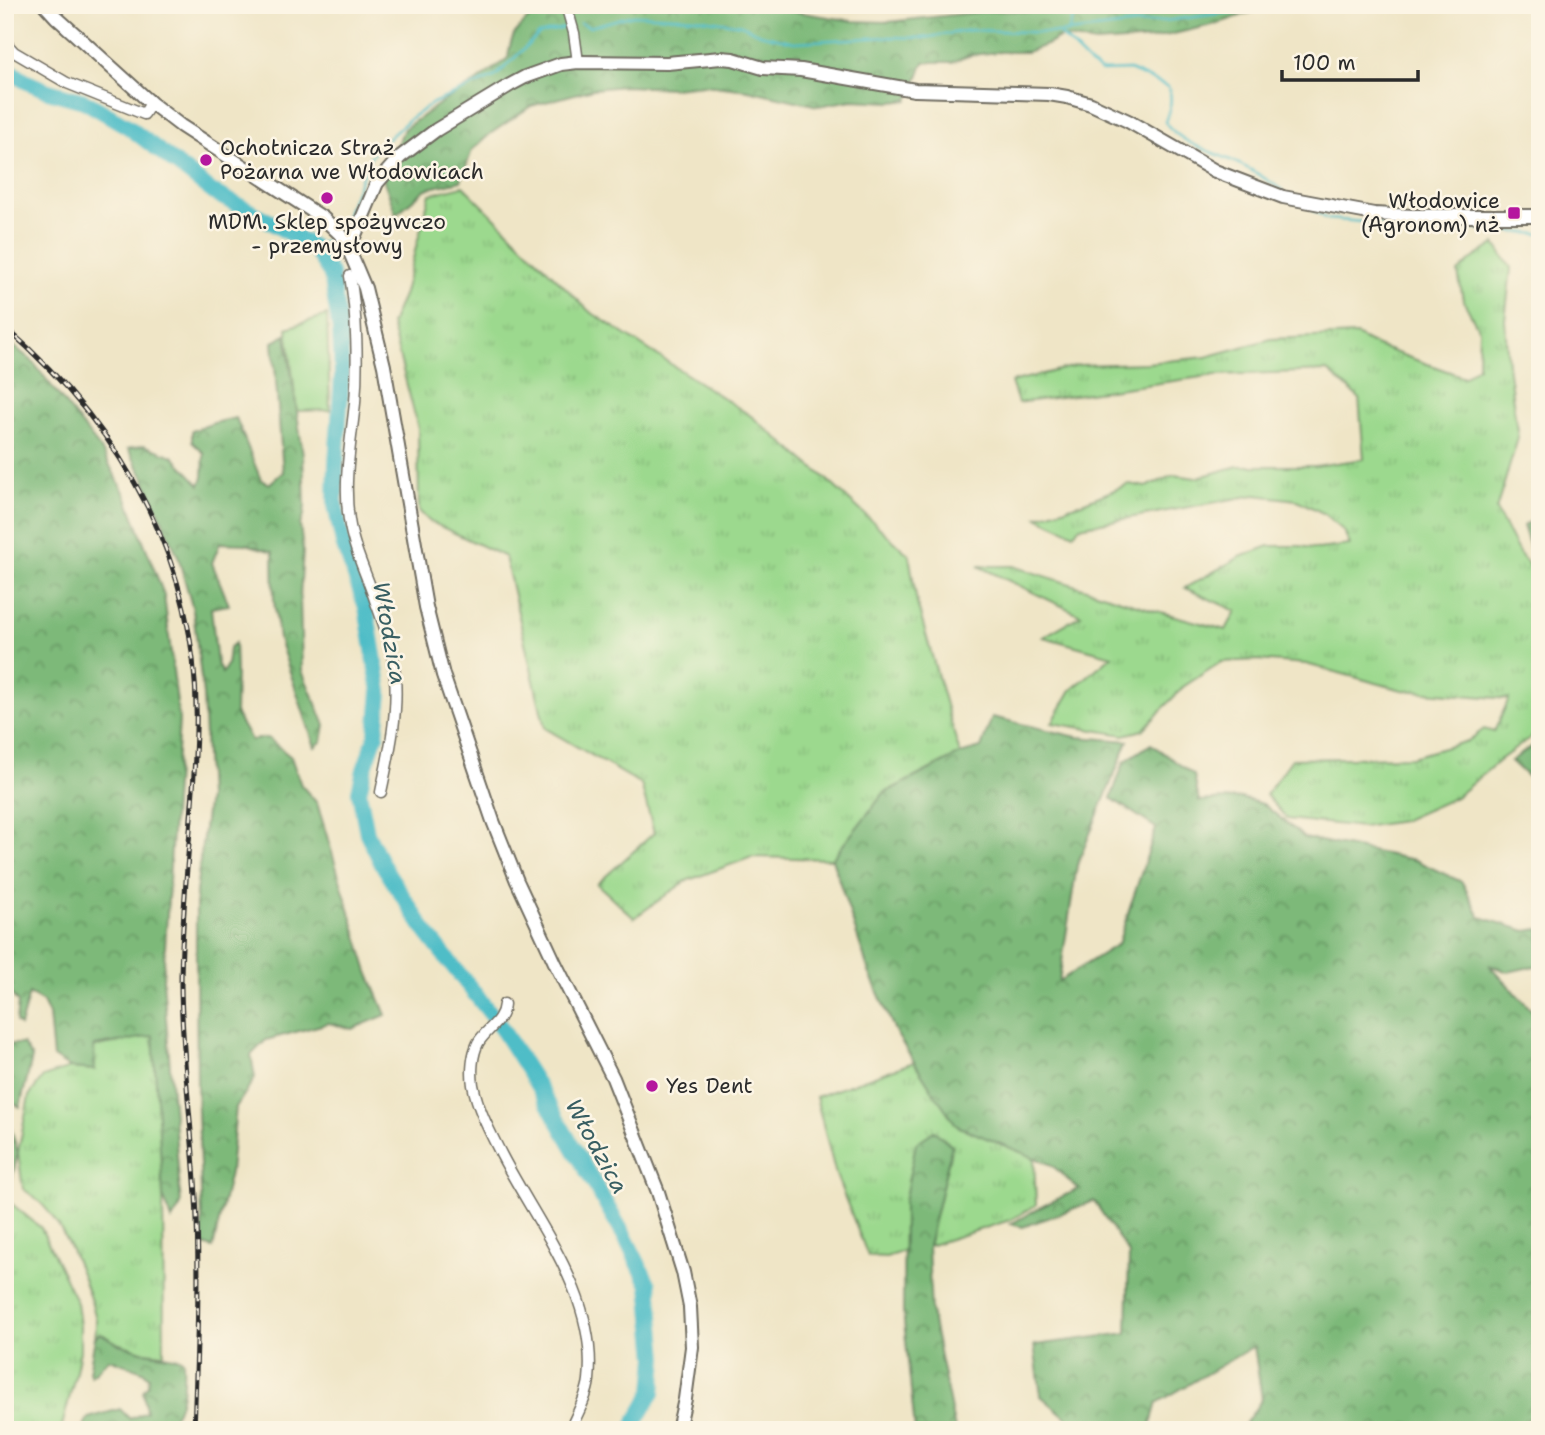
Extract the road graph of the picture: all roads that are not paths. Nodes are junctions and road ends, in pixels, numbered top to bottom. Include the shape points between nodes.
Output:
1 (45, 5) edge
2 (566, 5) edge
3 (5, 42) edge
4 (578, 62) junction
5 (151, 103) junction
6 (1540, 216) edge
7 (346, 243) junction
8 (350, 276) junction
9 (381, 792) dead end
10 (504, 1009) dead end
11 (570, 1430) edge
12 (678, 1430) edge

1 - 5 street
2 - 4 street
3 - 5 street via 67,83 144,114
4 - 6 street via 667,63 720,58 915,90 1067,96 1128,121 1215,171 1283,197 1374,214
4 - 7 street via 525,76 400,157 377,183 355,234
5 - 7 street via 306,206
7 - 8 street
8 - 9 street via 356,364 347,482 349,519 356,552 387,634 395,674 396,709
8 - 12 street via 370,307 384,366 426,607 443,675 506,855 613,1079 658,1192 683,1272 692,1347
10 - 11 street via 478,1044 472,1064 473,1085 484,1121 576,1292 590,1359 589,1382

